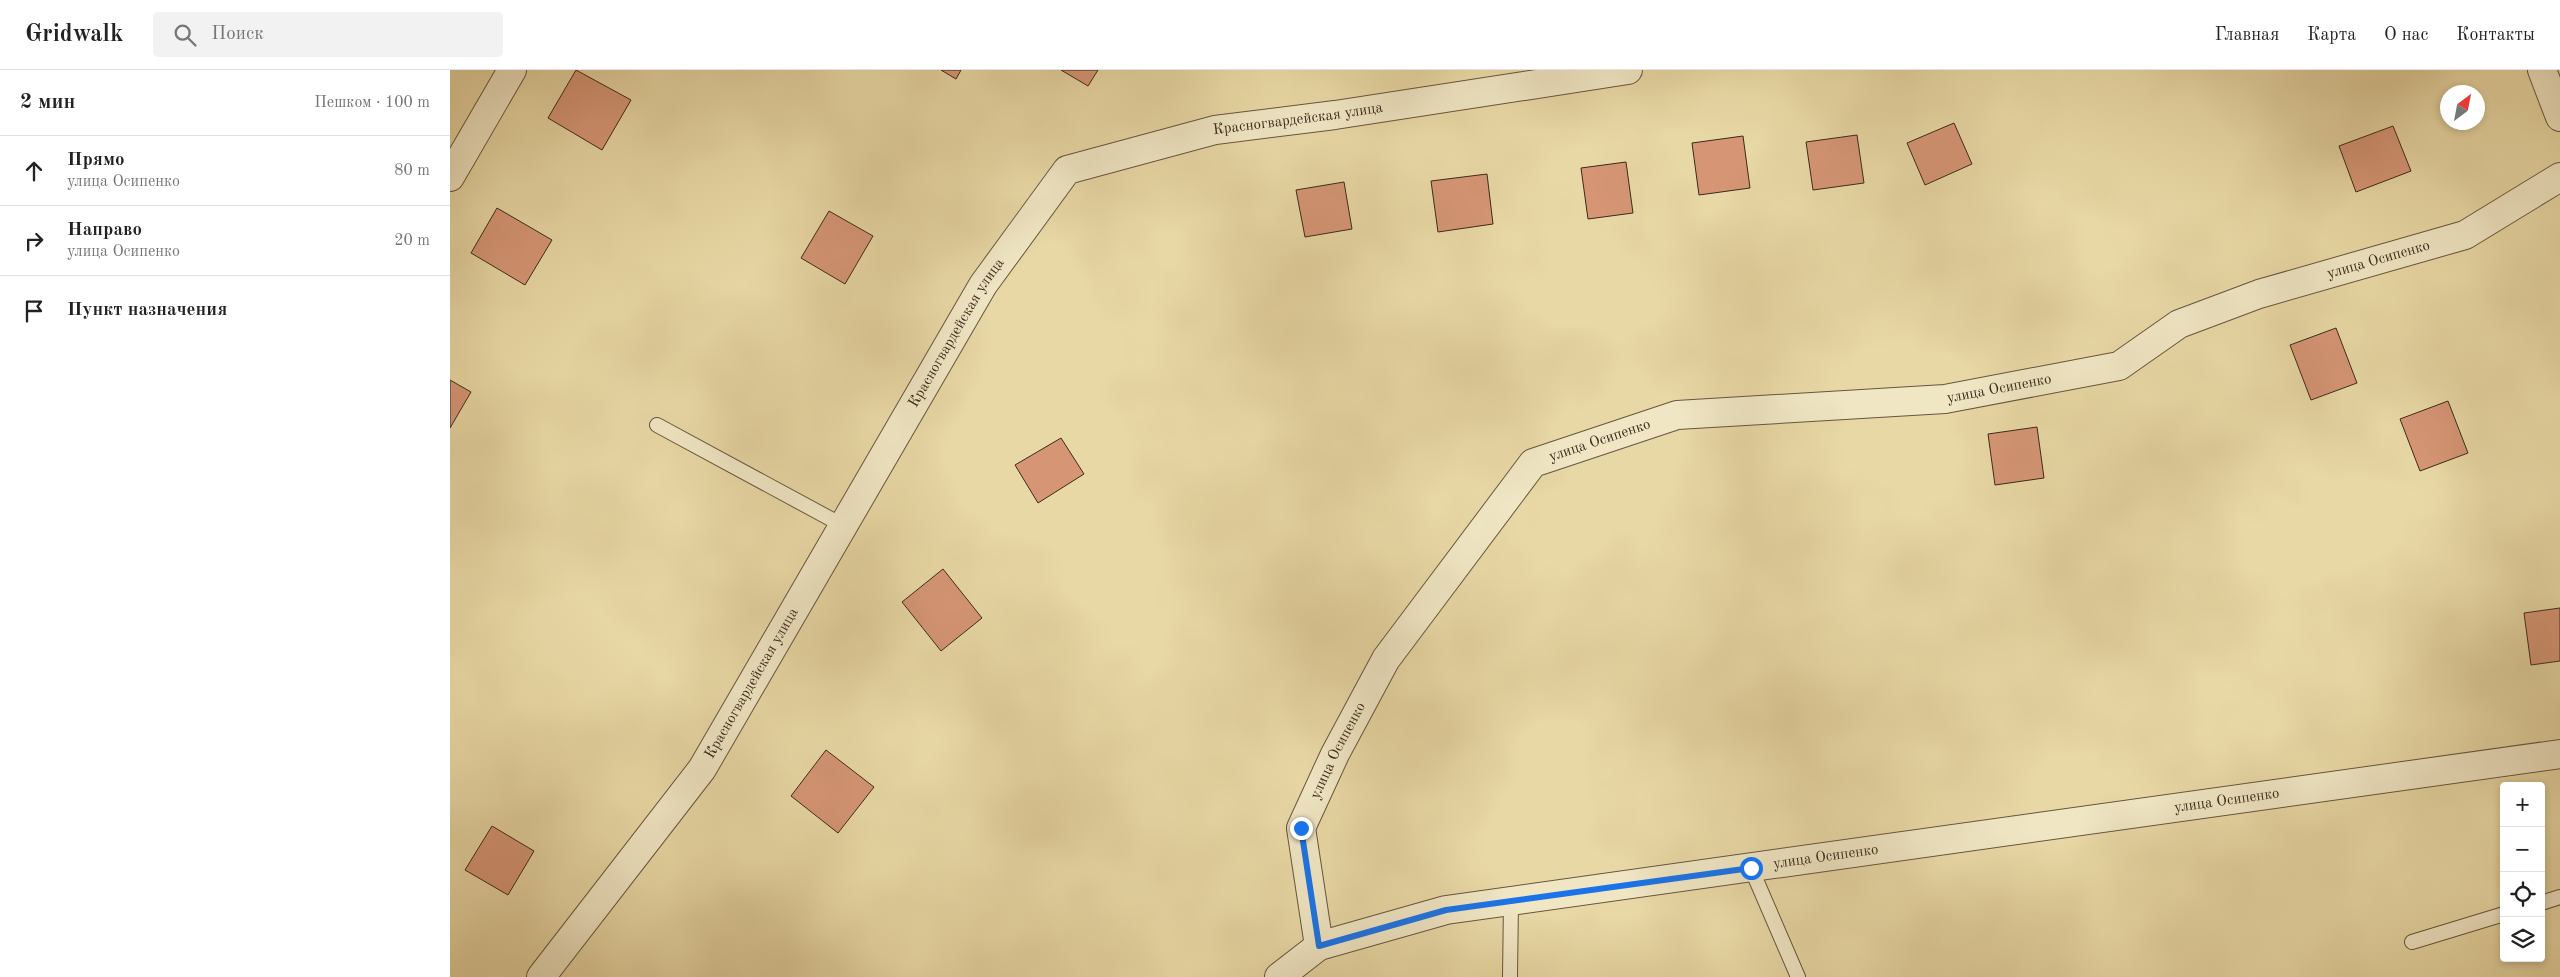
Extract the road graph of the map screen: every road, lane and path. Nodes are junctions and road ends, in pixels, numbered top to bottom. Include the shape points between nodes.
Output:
1 (512, 70) edge
2 (1628, 70) edge
3 (2542, 70) edge
4 (2560, 117) edge
5 (450, 177) edge
6 (2560, 177) edge
7 (657, 426) dead end
8 (842, 525) junction
9 (2560, 754) edge
10 (1751, 868) junction
11 (2560, 898) edge
12 (1511, 901) junction
13 (2545, 902) edge
14 (2500, 915) edge
15 (2412, 942) dead end
16 (1319, 946) junction
17 (541, 977) edge
18 (1279, 977) edge
19 (1510, 977) edge
20 (1798, 977) edge

1 - 5 street
2 - 8 street, Красногвардейская улица via 1215,130 1067,170 983,285
3 - 4 street
6 - 16 street, улица Осипенко via 2465,235 2259,294 2180,324 2119,366 1945,399 1677,415 1532,463 1386,659 1301,828
7 - 8 lane
8 - 17 street, Красногвардейская улица via 702,769
9 - 10 street, улица Осипенко
10 - 12 street, улица Осипенко
10 - 20 lane
11 - 13 lane
12 - 16 street, улица Осипенко via 1446,910
12 - 19 lane
14 - 15 lane
16 - 18 street

